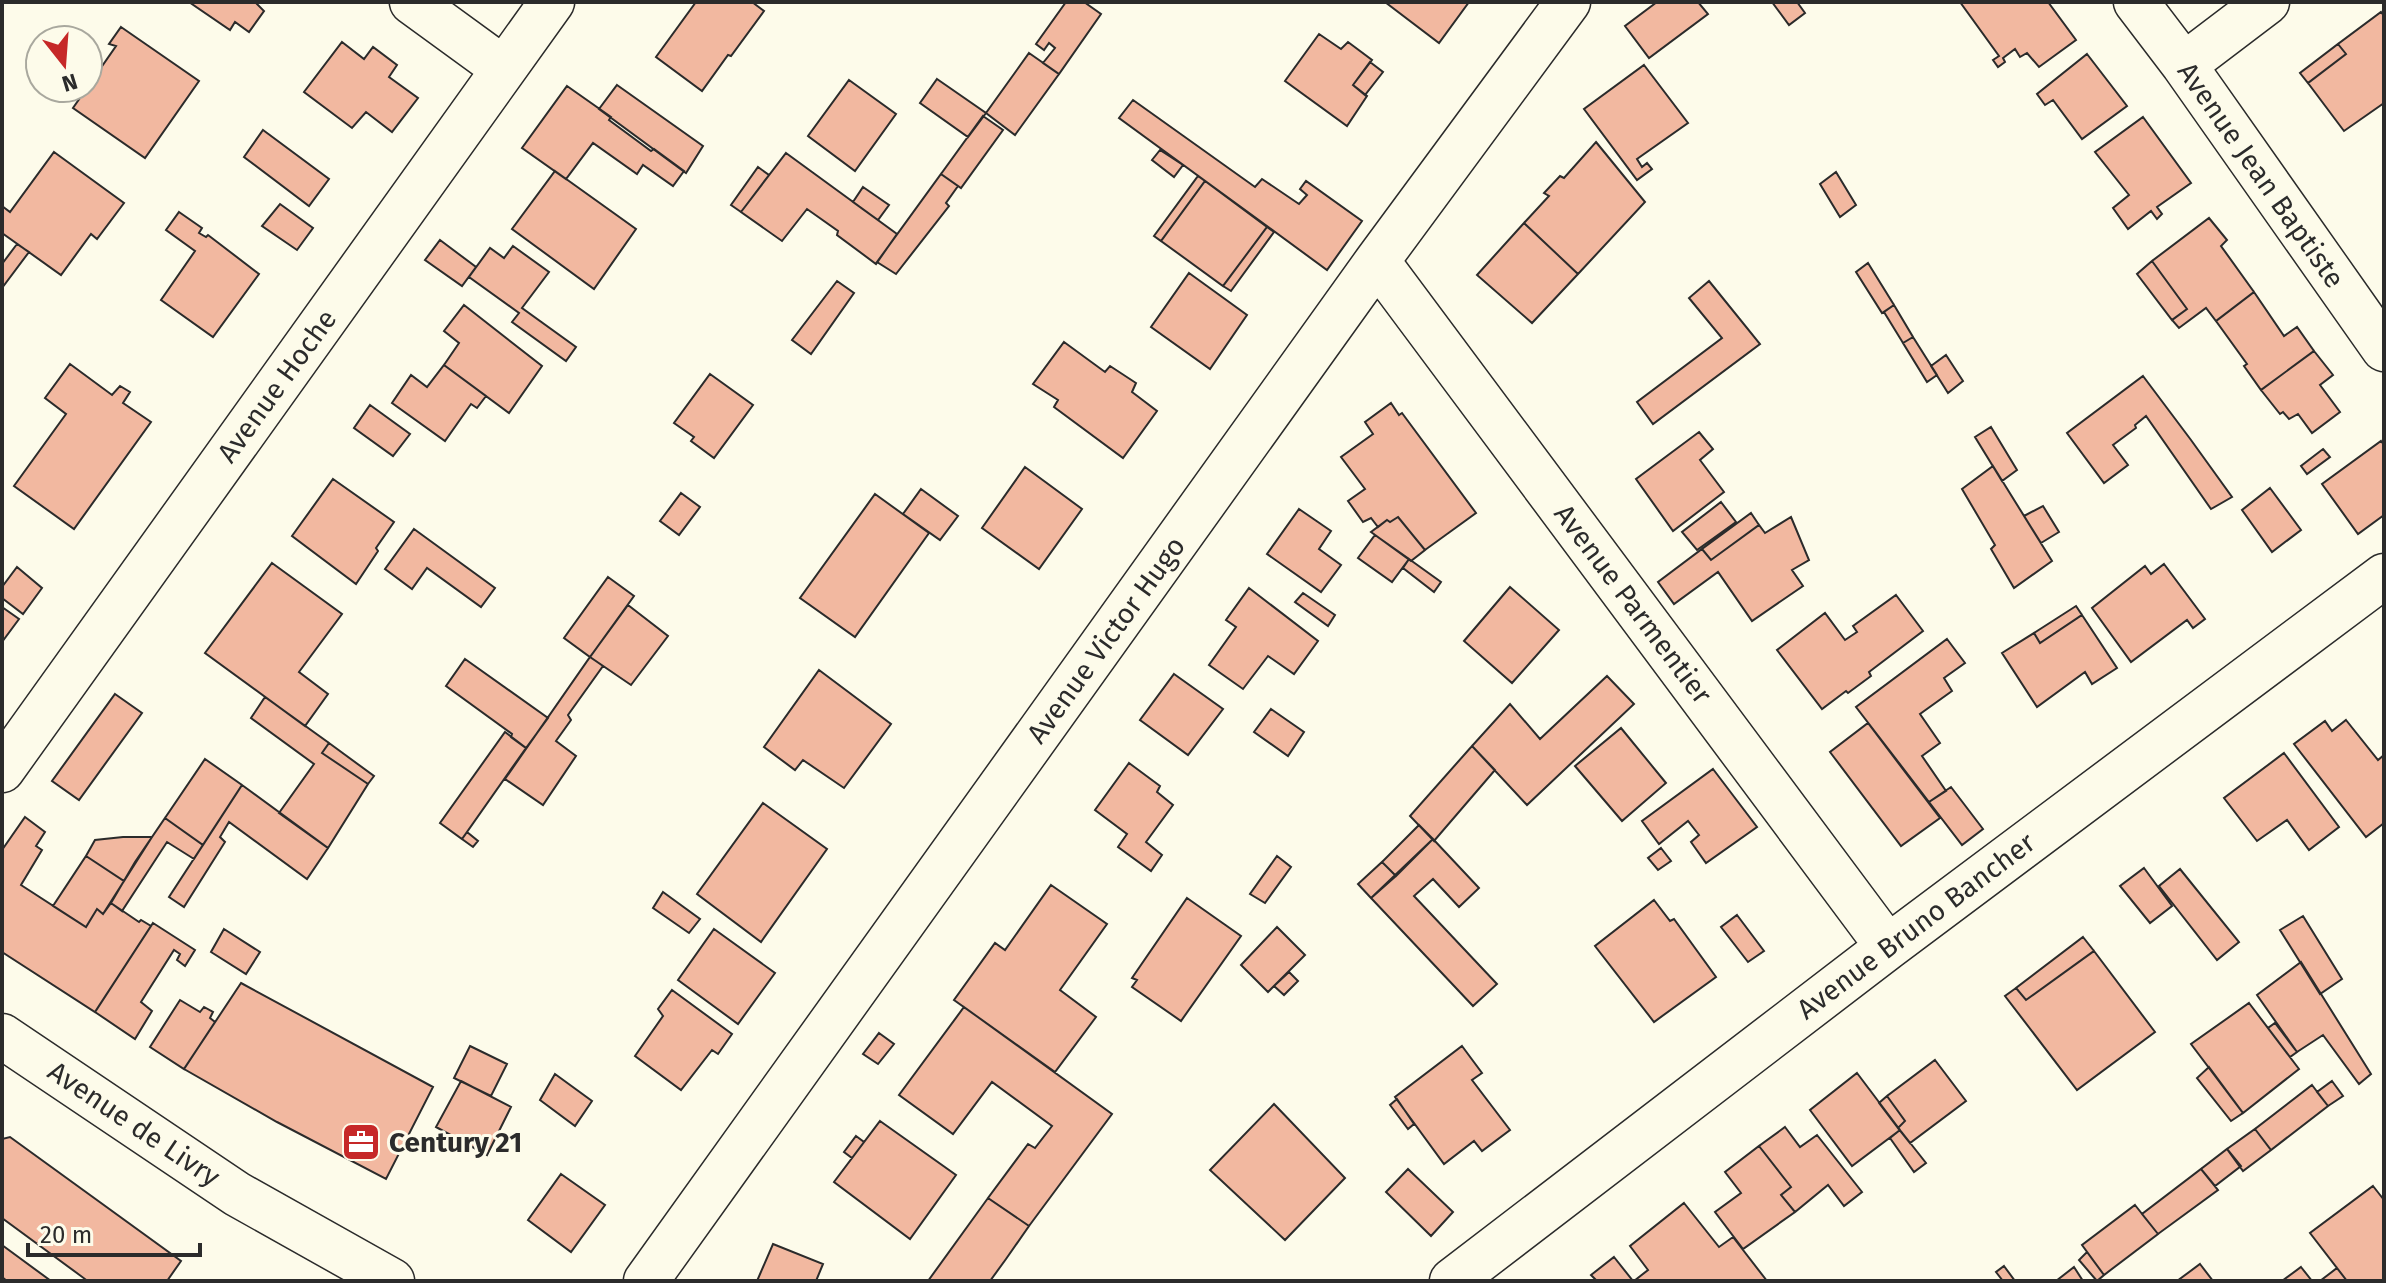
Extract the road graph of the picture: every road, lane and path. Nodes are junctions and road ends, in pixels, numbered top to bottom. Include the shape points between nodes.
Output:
1 (412, 2) edge
2 (552, 2) edge
3 (1568, 2) edge
4 (2136, 2) edge
5 (2267, 2) edge
6 (2184, 65) junction
7 (504, 69) junction
8 (1377, 261) junction
9 (2384, 349) edge
10 (2384, 576) edge
11 (2, 770) edge
12 (1888, 947) junction
13 (6, 1047) edge
14 (392, 1281) edge
15 (646, 1281) edge
16 (1452, 1281) edge

1 - 7 street
2 - 7 street, Avenue Hoche
3 - 8 street, Avenue Victor Hugo
4 - 6 street, Avenue Jean Baptiste
5 - 6 street
6 - 9 street, Avenue Jean Baptiste
7 - 11 street, Avenue Hoche
8 - 12 street, Avenue Parmentier
8 - 15 street, Avenue Victor Hugo
10 - 12 street, Avenue Bruno Bancher
12 - 16 street, Avenue Bruno Bancher
13 - 14 street, Avenue de Livry via 237,1194

